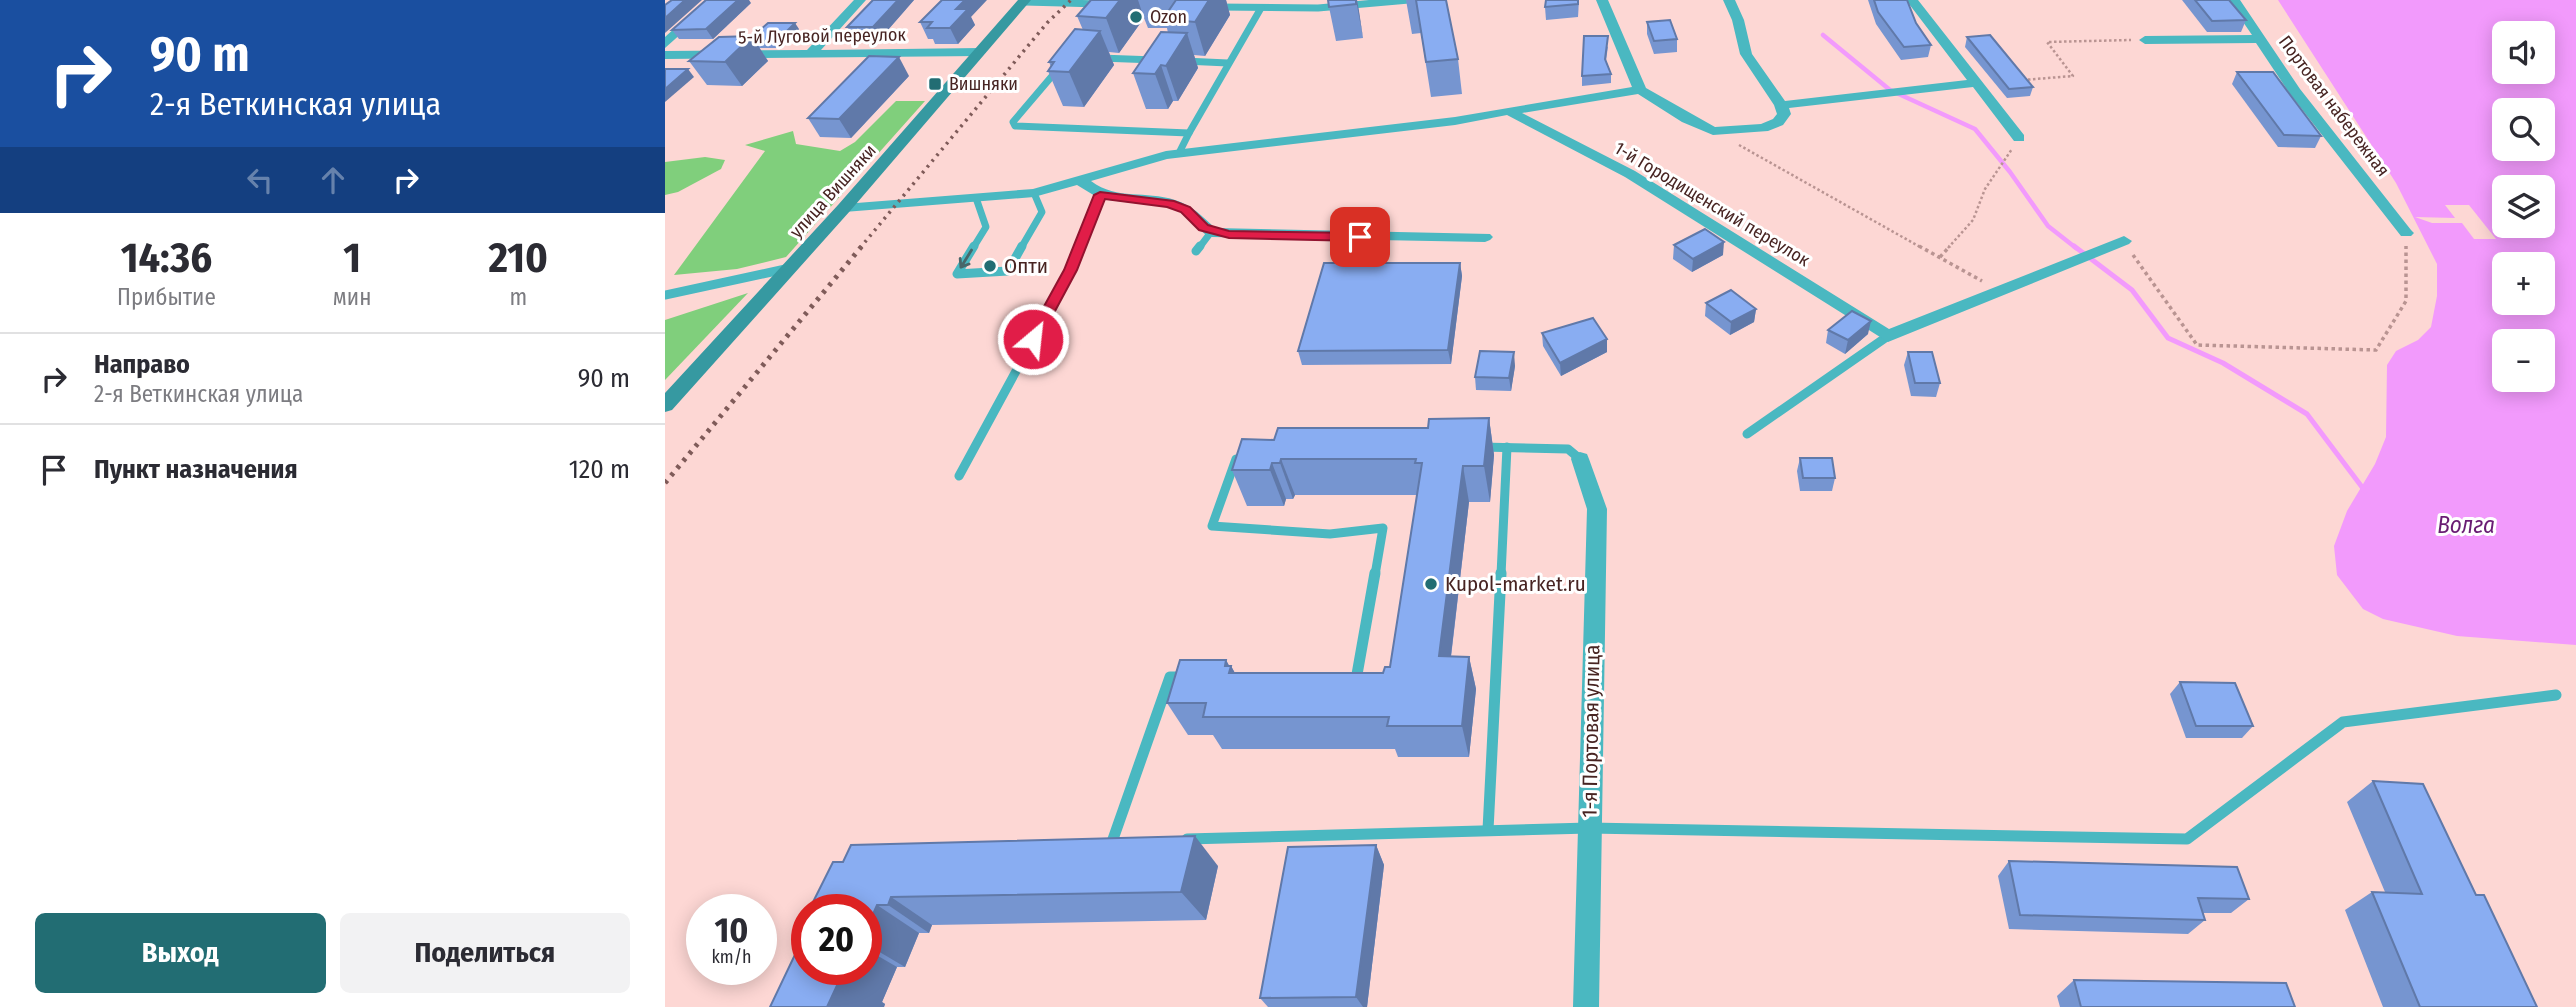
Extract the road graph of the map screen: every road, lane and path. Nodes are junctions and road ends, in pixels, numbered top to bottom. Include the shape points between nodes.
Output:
1 (713, 0) edge
2 (860, 0) edge
3 (1316, 0) edge
4 (1409, 0) edge
5 (1602, 0) edge
6 (1729, 0) edge
7 (1912, 0) edge
8 (2234, 0) edge
9 (1024, 1) edge
10 (1207, 6) edge
11 (1261, 8) junction
12 (1318, 8) junction
13 (1104, 15) edge
14 (2260, 39) junction
15 (2145, 40) joint
16 (980, 52) junction
17 (665, 53) edge
18 (811, 53) junction
19 (1095, 58) edge
20 (1162, 60) edge
21 (1175, 61) edge
22 (1229, 63) junction
23 (1060, 66) edge
24 (2012, 80) edge
25 (1975, 83) junction
26 (1640, 90) junction
27 (1781, 105) junction
28 (1511, 113) junction
29 (1713, 131) junction
30 (1189, 133) junction
31 (2019, 138) dead end
32 (1179, 153) junction
33 (2007, 156) dead end
34 (1081, 181) junction
35 (1034, 194) junction
36 (1100, 195) junction
37 (976, 198) junction
38 (844, 208) junction
39 (1212, 232) junction
40 (2406, 233) joint
41 (1485, 237) dead end
42 (2124, 241) joint
43 (1196, 251) dead end
44 (1940, 257) junction
45 (790, 268) junction
46 (1999, 291) junction
47 (665, 295) edge
48 (1888, 336) junction
49 (665, 405) edge
50 (1747, 434) dead end
51 (1466, 447) edge
52 (1507, 447) junction
53 (1252, 452) edge
54 (1580, 459) joint
55 (959, 476) dead end
56 (1197, 677) edge
57 (1343, 680) edge
58 (2556, 695) dead end
59 (1589, 828) junction
60 (1488, 830) junction
61 (1168, 840) edge
62 (1126, 841) edge
63 (1586, 1007) edge

1 - 17 street
2 - 18 street
3 - 12 lane
4 - 12 lane
5 - 26 street
6 - 27 street via 1746,54
7 - 25 street
8 - 14 street, Портовая набережная
9 - 13 lane via 1113,4
9 - 16 street, улица Вишняки
10 - 11 lane
11 - 12 lane
11 - 22 lane
14 - 15 street
14 - 40 street, Портовая набережная
15 - 24 path via 2047,42 2073,76
16 - 18 street, 5-й Луговой переулок
16 - 38 street, улица Вишняки
17 - 18 street, 5-й Луговой переулок
19 - 20 lane
21 - 22 lane
22 - 30 lane
23 - 30 lane via 1015,125
25 - 27 street
25 - 31 street
26 - 28 street
26 - 29 street
27 - 29 street via 1784,114 1778,122 1763,128
28 - 32 street
28 - 48 street, 1-й Городищенский переулок via 1630,174
29 - 44 path
30 - 32 lane
32 - 34 street via 1137,161
33 - 44 path via 1985,189 1973,220
34 - 35 street
34 - 36 street
35 - 37 street
37 -> 35 lane via 986,227 957,274 1007,271 1042,212
36 - 39 street via 1170,203 1185,209
36 - 55 lane via 1071,270
37 - 38 street
38 - 45 street, улица Вишняки
39 - 41 street
39 - 43 lane
40 - 42 path via 2406,301 2376,350 2197,345
42 - 46 street
44 - 46 path
45 - 47 lane
45 - 49 street, улица Вишняки
46 - 48 street
48 - 50 lane
51 - 52 lane
52 - 54 lane via 1568,449
52 - 60 lane
53 - 57 lane via 1238,452 1212,526 1330,534 1383,528 1356,680
54 - 59 street, 1-я Портовая улица via 1597,509
56 - 62 lane via 1170,677 1106,842
58 - 59 lane via 2343,722 2187,839
59 - 60 lane
59 - 63 street, 1-я Портовая улица
60 - 61 lane

